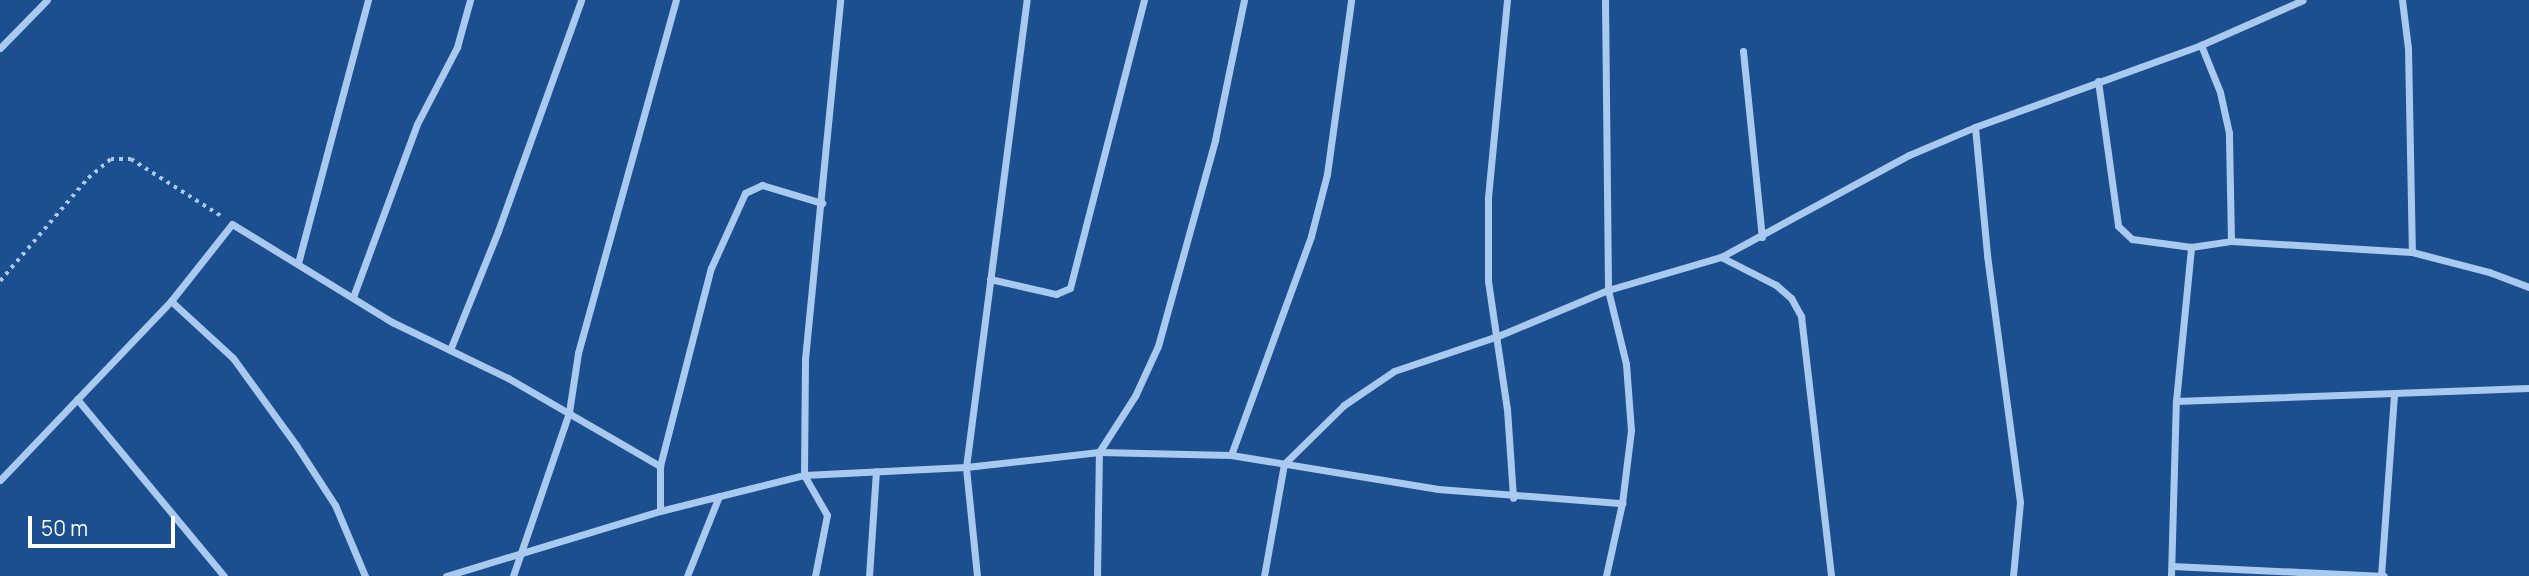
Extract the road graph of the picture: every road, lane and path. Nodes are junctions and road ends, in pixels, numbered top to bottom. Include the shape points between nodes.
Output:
1 (47, 0) edge
2 (368, 0) edge
3 (470, 0) edge
4 (581, 0) edge
5 (676, 0) edge
6 (840, 0) edge
7 (1027, 0) edge
8 (1144, 0) edge
9 (1244, 0) edge
10 (1351, 0) edge
11 (1507, 0) edge
12 (1605, 0) edge
13 (2303, 0) edge
14 (2402, 0) edge
15 (2201, 45) junction
16 (0, 48) edge
17 (1743, 51) dead end
18 (2098, 81) junction
19 (1975, 127) junction
20 (822, 203) junction
21 (232, 224) junction
22 (1762, 237) junction
23 (2231, 241) junction
24 (2190, 247) junction
25 (2412, 252) junction
26 (1721, 257) junction
27 (298, 263) junction
28 (990, 279) junction
29 (0, 281) edge
30 (2529, 287) edge
31 (1608, 290) junction
32 (353, 297) junction
33 (171, 301) junction
34 (1498, 336) junction
35 (450, 350) junction
36 (2529, 388) edge
37 (2394, 394) junction
38 (78, 399) junction
39 (2176, 401) junction
40 (569, 412) junction
41 (1099, 452) junction
42 (1231, 455) junction
43 (1284, 464) junction
44 (660, 466) junction
45 (966, 467) junction
46 (876, 471) junction
47 (804, 475) junction
48 (0, 481) edge
49 (719, 496) junction
50 (1513, 498) junction
51 (1622, 503) junction
52 (660, 511) junction
53 (522, 551) junction
54 (2172, 566) junction
55 (2341, 575) edge
56 (225, 576) edge
57 (365, 576) edge
58 (446, 576) edge
59 (513, 576) edge
60 (687, 576) edge
61 (814, 576) edge
62 (869, 576) edge
63 (977, 576) edge
64 (1097, 576) edge
65 (1264, 576) edge
66 (1606, 576) edge
67 (1831, 576) edge
68 (2013, 576) edge
69 (2171, 576) edge
70 (2383, 576) edge

1 - 16 street
2 - 27 street
3 - 32 street via 457,47 417,124
4 - 35 street
5 - 40 street via 578,353
6 - 20 street
7 - 28 street
8 - 28 street via 1070,288 1056,294
9 - 41 street via 1215,140 1158,346 1135,396
10 - 42 street via 1327,174 1311,236
11 - 34 street via 1488,198 1488,281
12 - 31 street
13 - 15 street
14 - 25 street via 2408,48
15 - 18 street
15 - 23 street via 2220,92 2229,134
17 - 22 street
18 - 19 street
18 - 24 street via 2118,226 2132,239
19 - 22 street via 1851,184
19 - 68 street via 1987,255 2021,502
20 - 44 street via 762,185 745,193 711,268
20 - 47 street via 805,359
21 - 27 street
21 - 29 path via 131,159 111,159 88,178
21 - 33 street
22 - 26 street
23 - 24 street
23 - 25 street
24 - 39 street
25 - 30 street
26 - 31 street
26 - 67 street via 1776,285 1791,298 1801,316
27 - 32 street
28 - 45 street
31 - 34 street
31 - 51 street via 1629,397
32 - 35 street
33 - 38 street
33 - 57 street via 233,358 296,445 335,505
34 - 43 street via 1394,371 1344,405
34 - 50 street
35 - 40 street
36 - 37 street
37 - 39 street
37 - 70 street
38 - 48 street
38 - 56 street
39 - 54 street
40 - 44 street
40 - 53 street
41 - 42 street
41 - 45 street
41 - 64 street
42 - 43 street
43 - 50 street
43 - 65 street
44 - 52 street
45 - 46 street
45 - 63 street
46 - 47 street
46 - 62 street
47 - 49 street
47 - 61 street via 827,515
49 - 52 street
49 - 60 street
50 - 51 street
51 - 66 street
52 - 53 street
53 - 58 street
53 - 59 street
54 - 55 street
54 - 69 street
55 - 70 street

